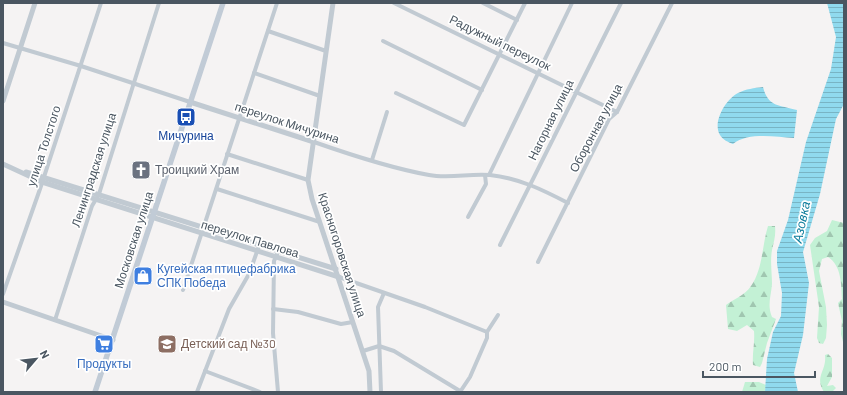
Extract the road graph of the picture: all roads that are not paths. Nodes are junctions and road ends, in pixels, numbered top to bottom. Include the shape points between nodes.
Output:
1 (35, 3) edge
2 (101, 3) edge
3 (159, 3) edge
4 (223, 3) edge
5 (277, 3) edge
6 (332, 3) edge
7 (394, 3) edge
8 (482, 3) edge
9 (525, 3) edge
10 (572, 3) edge
11 (621, 3) edge
12 (672, 3) edge
13 (517, 20) junction
14 (268, 31) junction
15 (383, 41) dead end
16 (3, 42) edge
17 (20, 48) junction
18 (326, 51) junction
19 (500, 54) junction
20 (81, 66) junction
21 (539, 72) junction
22 (254, 73) junction
23 (132, 83) junction
24 (482, 90) junction
25 (576, 92) junction
26 (396, 93) dead end
27 (320, 96) junction
28 (3, 100) edge
29 (190, 102) junction
30 (387, 112) dead end
31 (617, 112) junction
32 (239, 118) junction
33 (314, 142) junction
34 (228, 154) junction
35 (372, 160) junction
36 (5, 165) edge
37 (487, 175) junction
38 (43, 179) junction
39 (308, 180) junction
40 (530, 185) junction
41 (217, 189) junction
42 (99, 194) junction
43 (95, 199) junction
44 (568, 203) junction
45 (154, 212) junction
46 (468, 217) dead end
47 (152, 218) junction
48 (320, 222) junction
49 (204, 228) junction
50 (202, 234) junction
51 (500, 245) dead end
52 (258, 249) junction
53 (277, 254) junction
54 (538, 262) dead end
55 (336, 269) junction
56 (339, 277) junction
57 (183, 290) dead end
58 (384, 293) junction
59 (3, 294) edge
60 (3, 302) edge
61 (273, 309) junction
62 (498, 315) dead end
63 (55, 320) junction
64 (353, 322) junction
65 (487, 332) junction
66 (113, 340) junction
67 (379, 346) junction
68 (363, 351) junction
69 (205, 371) junction
70 (460, 391) edge
71 (95, 392) edge
72 (197, 392) edge
73 (260, 392) edge
74 (278, 392) edge
75 (370, 392) edge
76 (382, 392) edge

1 - 17 street
2 - 20 street, улица Толстого
3 - 23 street, Ленинградская улица
4 - 29 main road, Московская улица
5 - 14 street
6 - 18 street, Красногоровская улица
7 - 19 street, Радужный переулок
8 - 13 street
9 - 13 street
10 - 21 street
11 - 25 street, Нагорная улица
12 - 31 street, Оборонная улица
13 - 19 street
14 - 18 street
14 - 22 street
15 - 24 street
16 - 17 street, переулок Мичурина
17 - 20 street, переулок Мичурина
17 - 28 street
18 - 27 street, Красногоровская улица
19 - 21 street, Радужный переулок
19 - 24 street
20 - 23 street, переулок Мичурина
20 - 38 street, улица Толстого
21 - 25 street, Радужный переулок
21 - 37 street
22 - 27 street
22 - 32 street
23 - 29 street, переулок Мичурина
23 - 42 street, Ленинградская улица
24 - 26 street via 464,125
25 - 31 street, Радужный переулок
25 - 40 street, Нагорная улица
27 - 33 street, Красногоровская улица
29 - 32 street, переулок Мичурина
29 - 45 main road, Московская улица
30 - 35 street
31 - 44 street, Оборонная улица via 609,119
32 - 33 street, переулок Мичурина
32 - 34 street
33 - 35 street, переулок Мичурина
33 - 39 street, Красногоровская улица
34 - 39 street
34 - 41 street
35 - 37 street, переулок Мичурина via 430,175
36 - 38 street, переулок Павлова
37 - 40 street, переулок Мичурина via 510,178
37 - 46 street via 486,184
38 - 42 street, переулок Павлова
38 - 43 street, переулок Павлова
38 - 59 street, улица Толстого
39 - 48 street, Красногоровская улица
40 - 44 street, переулок Мичурина
40 - 51 street, Нагорная улица
41 - 48 street
41 - 49 street
42 - 43 street, Ленинградская улица
42 - 45 street, переулок Павлова
43 - 47 street, переулок Павлова
43 - 63 street, Ленинградская улица
44 - 54 street, Оборонная улица
45 - 47 main road, Московская улица
45 - 49 street, переулок Павлова
47 - 50 street, переулок Павлова
47 - 66 main road, Московская улица
48 - 55 street, Красногоровская улица
49 - 50 street
49 - 52 street, переулок Павлова
50 - 52 street, переулок Павлова
50 - 57 street
52 - 53 street, переулок Павлова
52 - 69 street via 249,274 229,308
53 - 55 street, переулок Павлова
53 - 56 street, переулок Павлова
53 - 61 street via 274,261
55 - 56 street, Красногоровская улица
56 - 58 street, переулок Павлова
56 - 64 street, Красногоровская улица
58 - 65 street, переулок Павлова
58 - 67 street, Красногоровская улица via 378,307
60 - 63 street
61 - 64 street via 298,312 341,324
61 - 74 street
62 - 65 street
63 - 66 street
64 - 68 street, Красногоровская улица
65 - 70 street via 470,377
66 - 71 main road, Московская улица
67 - 68 street
67 - 70 street via 412,361
67 - 76 street, Красногоровская улица
68 - 75 street, Красногоровская улица via 369,371
69 - 72 street
69 - 73 street

